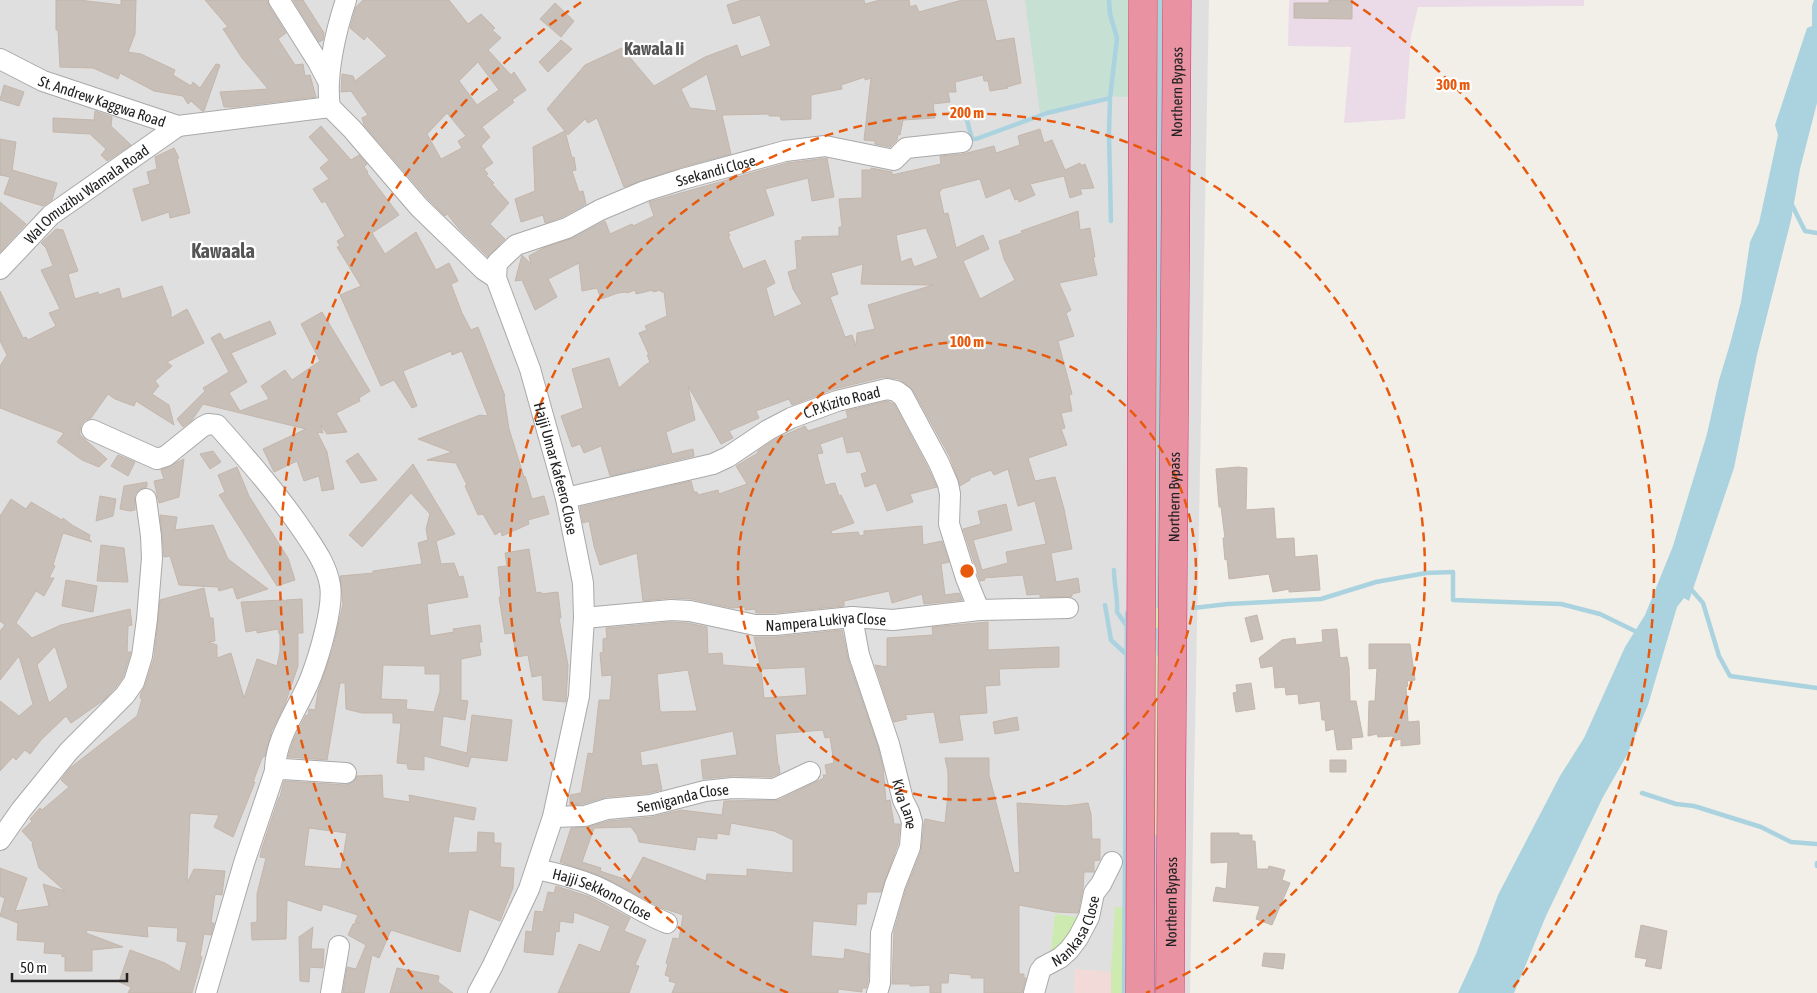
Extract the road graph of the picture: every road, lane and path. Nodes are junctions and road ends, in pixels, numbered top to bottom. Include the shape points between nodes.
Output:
1 (279, 0) edge
2 (346, 0) edge
3 (1143, 0) edge
4 (1177, 0) edge
5 (0, 59) edge
6 (328, 81) junction
7 (330, 107) junction
8 (178, 126) junction
9 (962, 142) dead end
10 (0, 269) edge
11 (496, 278) junction
12 (92, 430) dead end
13 (566, 498) junction
14 (146, 499) dead end
15 (1068, 608) dead end
16 (979, 610) junction
17 (852, 616) junction
18 (584, 618) junction
19 (275, 771) junction
20 (810, 772) dead end
21 (346, 773) dead end
22 (553, 817) junction
23 (0, 840) edge
24 (1112, 862) dead end
25 (536, 869) junction
26 (667, 923) dead end
27 (339, 946) dead end
28 (206, 993) edge
29 (331, 993) edge
30 (478, 993) edge
31 (877, 993) edge
32 (1034, 993) edge
33 (1140, 993) edge
34 (1170, 993) edge

1 - 6 street
2 - 6 street
3 - 33 highway, Northern Bypass
4 - 34 highway, Northern Bypass
5 - 8 street, St. Andrew Kaggwa Road via 43,80
6 - 7 street
7 - 8 street, St. Andrew Kaggwa Road
7 - 11 street via 419,207
8 - 10 street, Wal Omuzibu Wamala Road via 51,215
9 - 11 street, Ssekandi Close via 906,148 894,160 825,146 793,150 683,179 600,210 567,228 516,245 497,263
11 - 13 street, Hajji Umar Kafeero Close via 530,369
12 - 19 street via 157,458 166,456 202,426 217,425 257,469 319,556 331,585 329,608 308,684 280,741
13 - 16 street, C.P.Kizito Road via 713,464 768,430 811,410 859,395 887,389 896,391 903,396 948,484 948,524
13 - 18 street, Hajji Umar Kafeero Close via 583,582
14 - 23 street via 152,558 142,656 134,682 69,751
15 - 16 street, Nampera Lukiya Close
16 - 17 street, Nampera Lukiya Close via 893,620
17 - 18 street, Nampera Lukiya Close via 775,625 664,610
17 - 31 street, Kiva Lane via 861,664 890,744 912,822 910,846 881,933
18 - 22 street, Hajji Umar Kafeero Close via 580,696
19 - 21 street
19 - 28 street
20 - 22 street, Semiganda Close via 774,789 733,788 651,805 607,809 585,816
22 - 25 street, Hajji Umar Kafeero Close
24 - 32 street, Nankasa Close via 1094,894 1089,917 1078,938 1060,958 1043,967
25 - 26 street, Hajji Sekkono Close via 596,886 644,914
25 - 30 street, Hajji Umar Kafeero Close
27 - 29 street

